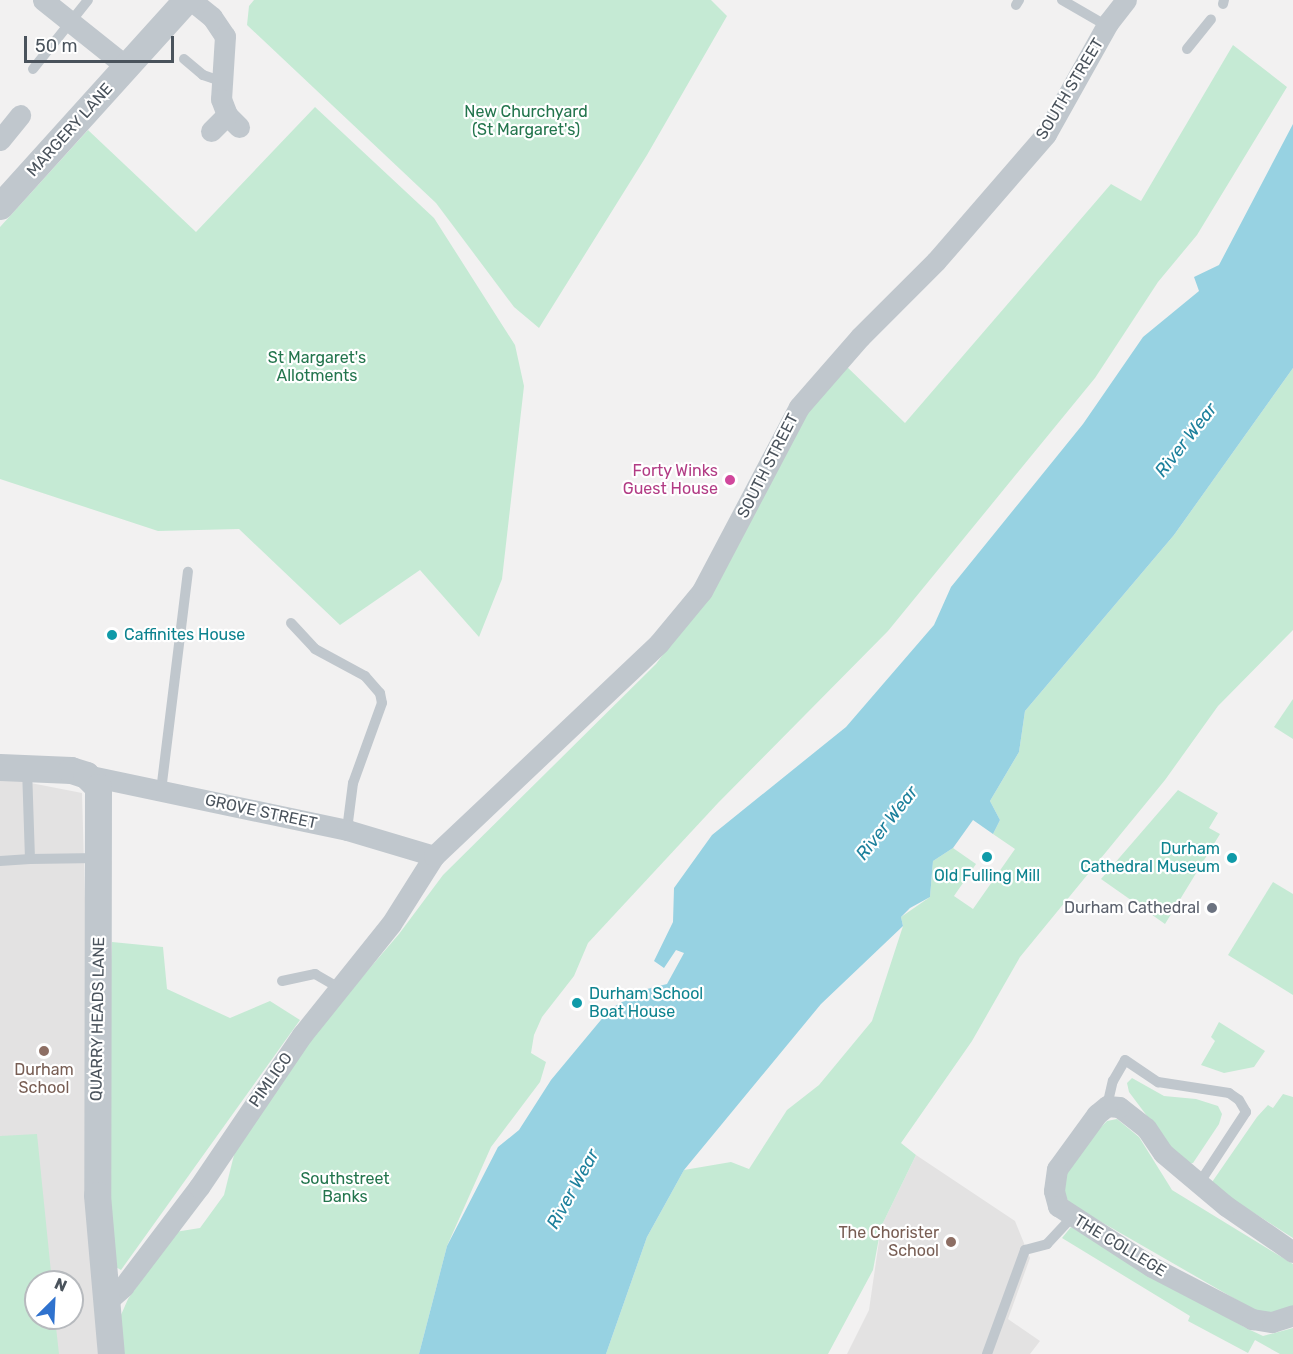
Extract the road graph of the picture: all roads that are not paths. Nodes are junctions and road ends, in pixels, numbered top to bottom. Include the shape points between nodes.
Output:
1 (43, 0) edge
2 (88, 0) edge
3 (189, 0) edge
4 (1062, 0) edge
5 (1126, 0) edge
6 (1211, 19) dead end
7 (71, 22) junction
8 (1107, 26) junction
9 (1187, 49) dead end
10 (184, 59) dead end
11 (127, 67) junction
12 (33, 69) dead end
13 (220, 81) junction
14 (21, 115) dead end
15 (211, 131) dead end
16 (0, 140) edge
17 (0, 207) edge
18 (188, 572) dead end
19 (291, 623) dead end
20 (0, 768) edge
21 (27, 768) junction
22 (86, 775) junction
23 (161, 791) junction
24 (347, 830) junction
25 (434, 856) junction
26 (99, 858) junction
27 (30, 859) junction
28 (0, 861) edge
29 (282, 981) dead end
30 (341, 989) junction
31 (1107, 1106) junction
32 (1200, 1182) junction
33 (1072, 1217) junction
34 (1293, 1252) edge
35 (106, 1302) junction
36 (1293, 1315) edge
37 (111, 1354) edge
38 (987, 1354) edge

1 - 7 street
2 - 7 lane
3 - 11 street, MARGERY LANE
3 - 13 street via 212,17 225,36
4 - 8 lane
5 - 8 street, SOUTH STREET
6 - 9 lane
7 - 11 street
7 - 12 lane
8 - 25 street, SOUTH STREET via 1046,134 936,261 860,337 799,406 702,591 659,643
10 - 13 lane via 203,75
11 - 17 street, MARGERY LANE
13 - 15 street via 233,121
14 - 16 street
18 - 23 lane
19 - 24 lane via 315,649 365,676 380,693 382,703 353,783
20 - 21 street
21 - 22 street via 71,770
21 - 27 lane
22 - 23 street, GROVE STREET
22 - 26 street, QUARRY HEADS LANE via 98,787
23 - 24 street, GROVE STREET
24 - 25 street, GROVE STREET
25 - 30 street, PIMLICO
26 - 27 lane
26 - 35 street, QUARRY HEADS LANE via 97,1195
27 - 28 lane
29 - 30 lane via 315,974
30 - 35 street, PIMLICO via 302,1035 200,1187 123,1287
31 - 32 street via 1130,1112 1163,1153
31 - 32 lane, THE COLLEGE via 1113,1081 1125,1060 1158,1082 1229,1093 1239,1100 1246,1112
31 - 33 street, THE COLLEGE via 1057,1169 1054,1191 1058,1206
32 - 34 street via 1250,1225
33 - 36 street, THE COLLEGE via 1152,1267 1251,1319 1272,1322
33 - 38 lane via 1047,1244 1025,1250
35 - 37 street, QUARRY HEADS LANE

